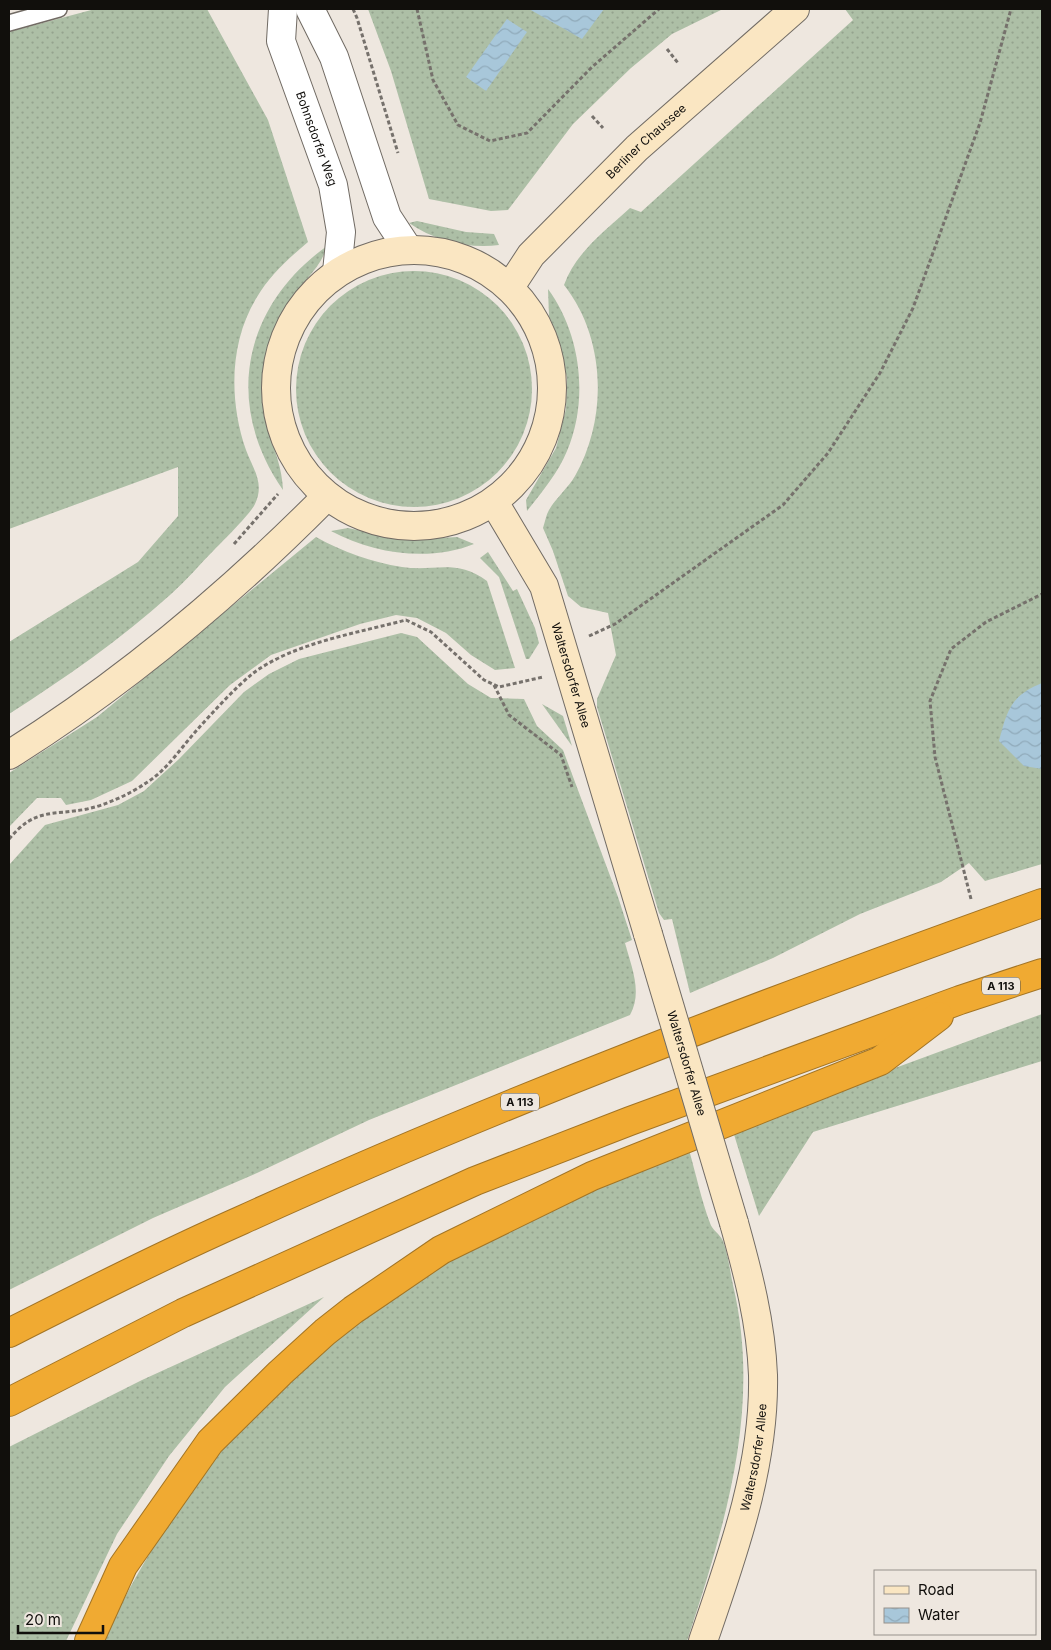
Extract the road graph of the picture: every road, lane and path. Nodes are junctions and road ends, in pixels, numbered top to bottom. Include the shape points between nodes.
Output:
1 (59, 9) edge
2 (283, 9) edge
3 (310, 9) edge
4 (353, 9) edge
5 (417, 9) edge
6 (659, 9) edge
7 (795, 9) edge
8 (1011, 9) edge
9 (9, 23) edge
10 (667, 49) dead end
11 (678, 63) dead end
12 (592, 116) dead end
13 (603, 128) dead end
14 (400, 159) dead end
15 (408, 249) junction
16 (337, 272) junction
17 (510, 287) junction
18 (278, 494) dead end
19 (327, 496) junction
20 (494, 502) junction
21 (233, 544) dead end
22 (1042, 594) edge
23 (567, 659) junction
24 (494, 684) junction
25 (9, 755) edge
26 (575, 796) dead end
27 (9, 839) edge
28 (1042, 903) edge
29 (978, 926) junction
30 (1042, 972) edge
31 (960, 1000) junction
32 (9, 1333) edge
33 (9, 1402) edge
34 (88, 1641) edge
35 (703, 1641) edge

1 - 9 lane
2 - 16 street, Bohnsdorfer Weg via 280,41 333,185 341,232
3 - 15 street via 334,57 387,218
4 - 14 path
5 - 6 path via 433,80 458,125 490,141 527,133 592,67
7 - 17 street, Berliner Chaussee via 637,148 531,255
8 - 23 path via 980,123 914,308 880,373 828,453 783,505
10 - 11 path
12 - 13 path
15 - 16 street via 359,260
15 - 17 street via 436,251 462,258 487,270
16 - 19 street via 297,313 277,366 276,395 280,423 290,450 305,474
17 - 20 street via 529,311 543,338 551,368 552,398 547,428 535,456 517,481
18 - 21 path
19 - 20 street via 352,512 380,522 409,527 439,525 468,516
19 - 25 street via 247,576 181,631 55,726
20 - 23 street, Waltersdorfer Allee via 544,586
22 - 29 path via 986,622 951,649 930,701 936,757
23 - 24 path via 504,687
23 - 35 street, Waltersdorfer Allee, bridge via 734,1223 761,1344 763,1377 759,1438 746,1504
24 - 26 path via 509,715 561,754
24 - 27 path via 484,680 431,632 406,620 314,644 252,674 196,731 170,763 148,782 88,809 35,816
28 - 29 highway, A 113
29 - 32 highway, A 113 via 660,1044 461,1126 241,1220
30 - 31 highway, A 113
31 - 33 highway, A 113 via 475,1181 184,1313
31 - 34 highway via 880,1061 592,1176 441,1250 353,1310 287,1367 210,1442 123,1566

